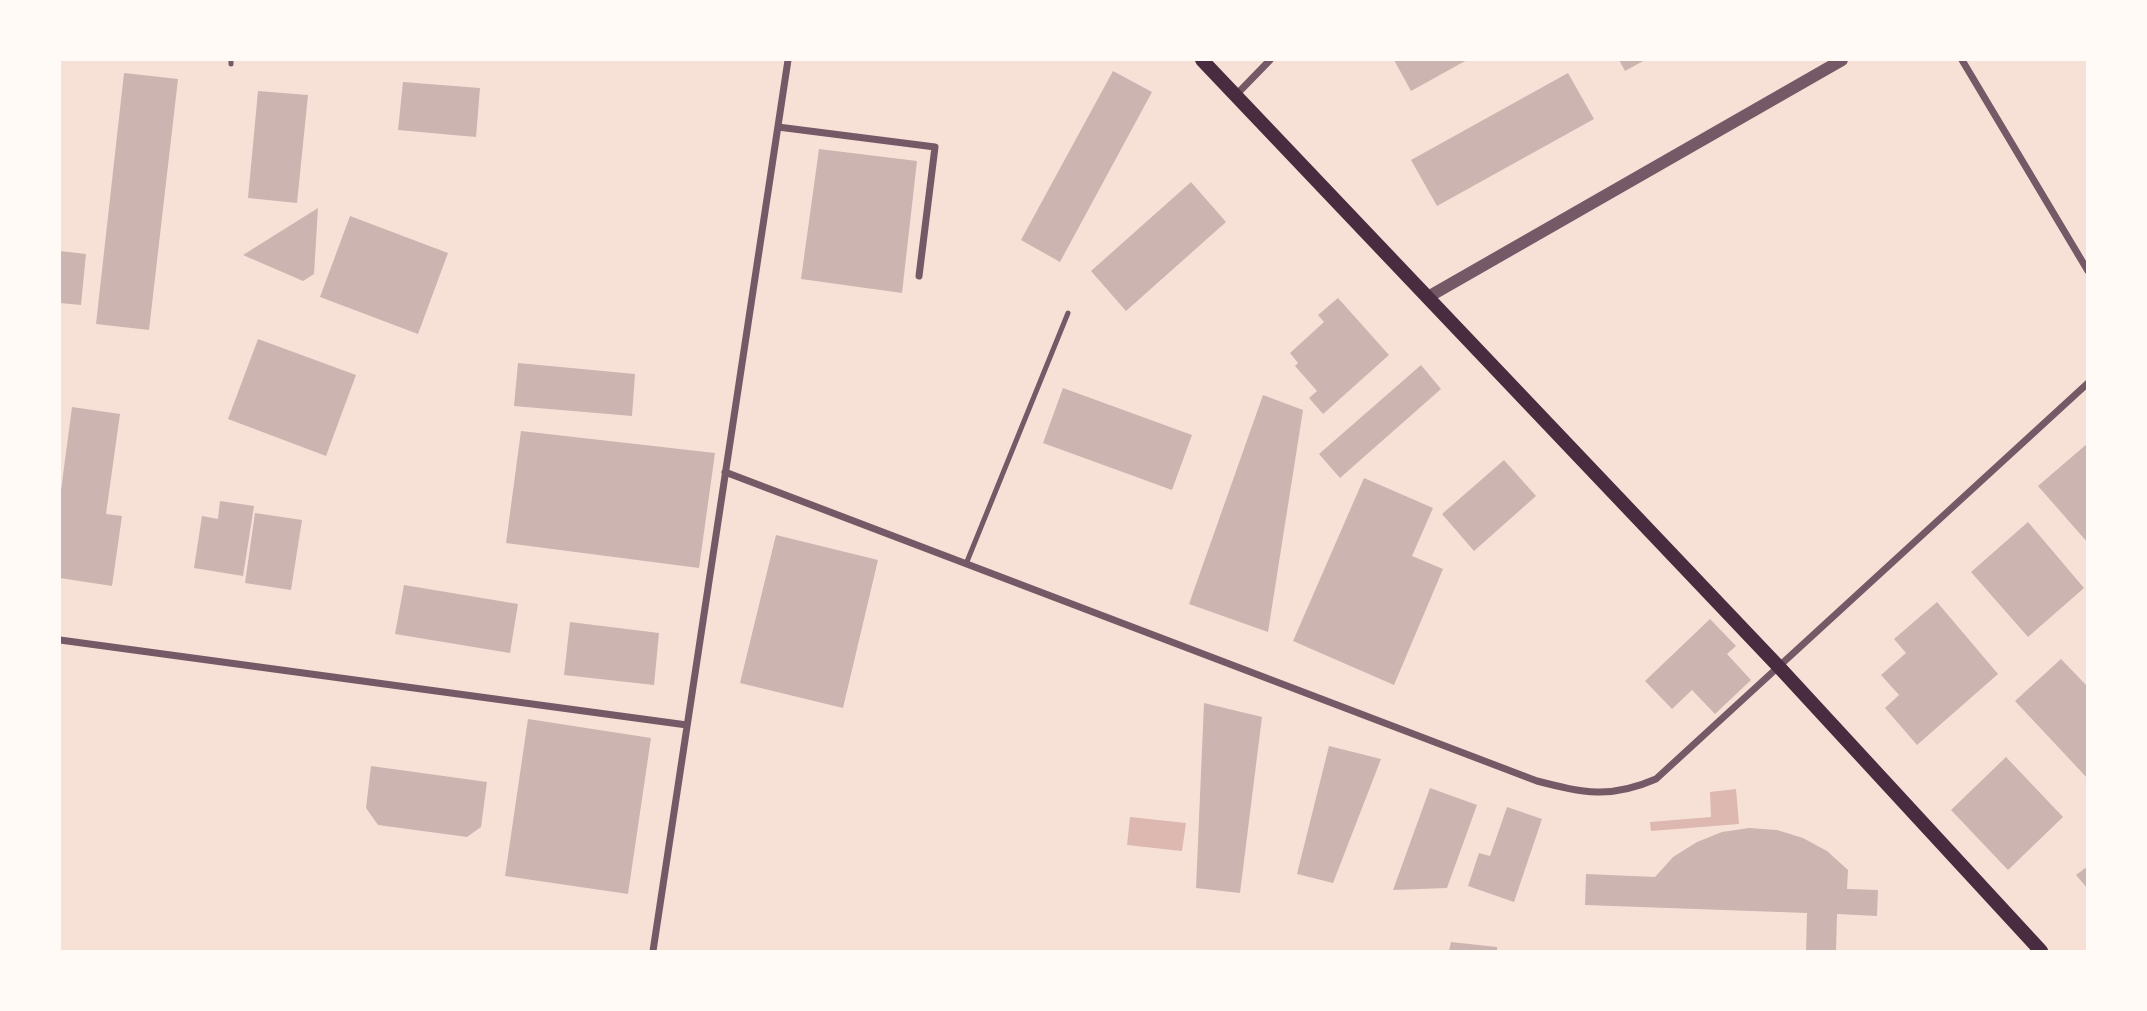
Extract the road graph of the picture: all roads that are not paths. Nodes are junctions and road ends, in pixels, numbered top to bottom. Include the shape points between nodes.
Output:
1 (788, 60) edge
2 (1202, 60) edge
3 (1270, 60) edge
4 (1842, 60) edge
5 (1962, 60) edge
6 (1236, 95) junction
7 (778, 127) junction
8 (2088, 271) edge
9 (919, 276) dead end
10 (1428, 297) junction
11 (1068, 313) dead end
12 (2088, 383) edge
13 (725, 472) junction
14 (966, 564) junction
15 (60, 640) edge
16 (1779, 667) junction
17 (687, 725) junction
18 (653, 951) edge
19 (2041, 951) edge

1 - 7 street
2 - 6 main road
3 - 6 street
4 - 10 street
5 - 8 street
6 - 10 main road
7 - 9 street via 935,147
7 - 13 street
10 - 16 main road
11 - 14 lane
12 - 16 street
13 - 14 street
13 - 17 street
14 - 16 street via 1537,781 1585,792 1612,792 1656,779
15 - 17 street
16 - 19 main road
17 - 18 street

